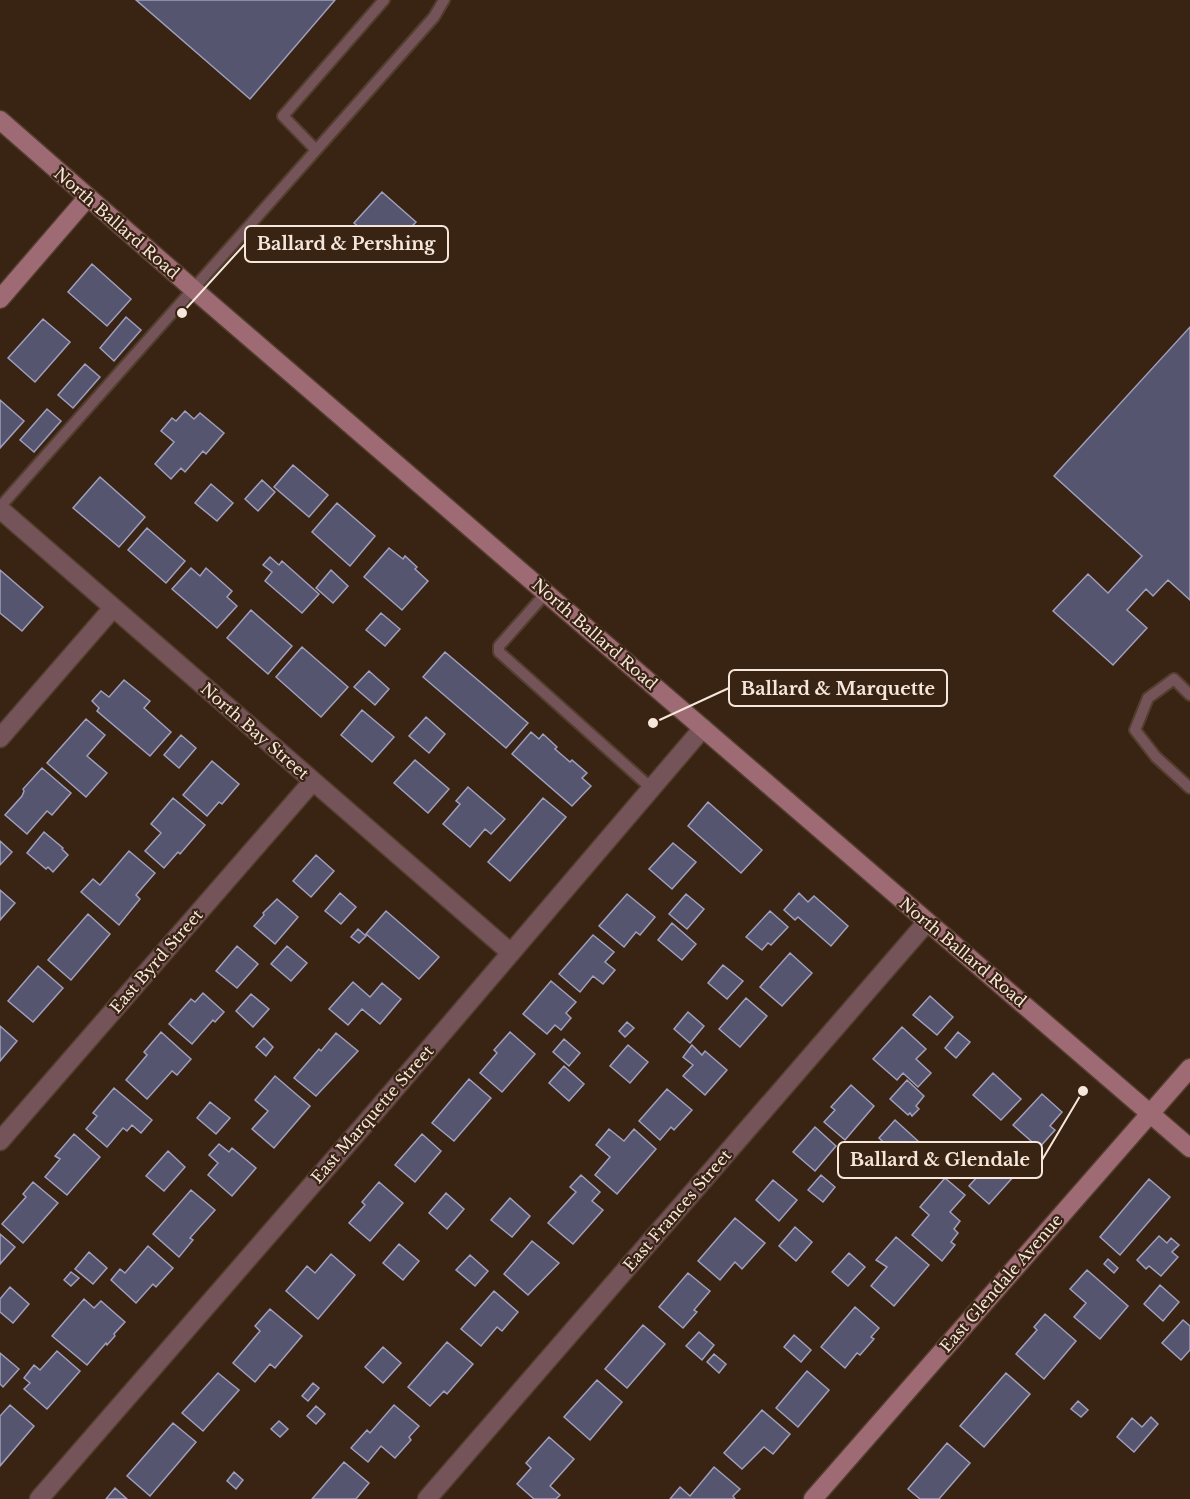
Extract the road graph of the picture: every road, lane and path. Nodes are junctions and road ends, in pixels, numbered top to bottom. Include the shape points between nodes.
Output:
1 (384, 0) edge
2 (444, 0) edge
3 (0, 120) edge
4 (315, 149) junction
5 (88, 197) junction
6 (192, 288) junction
7 (0, 299) edge
8 (0, 508) edge
9 (546, 593) junction
10 (113, 608) junction
11 (1190, 695) edge
12 (703, 728) junction
13 (0, 738) edge
14 (313, 781) junction
15 (651, 788) junction
16 (1190, 788) edge
17 (927, 922) junction
18 (511, 953) junction
19 (1190, 1068) edge
20 (1150, 1112) junction
21 (0, 1141) edge
22 (1190, 1148) edge
23 (39, 1499) edge
24 (427, 1499) edge
25 (813, 1499) edge

1 - 4 lane via 283,116
2 - 4 lane
3 - 5 main road, North Ballard Road
4 - 6 lane
5 - 6 main road, North Ballard Road
5 - 7 main road
6 - 8 lane
6 - 9 main road, North Ballard Road
8 - 10 street, North Bay Street
9 - 12 main road, North Ballard Road
9 - 15 lane via 499,646 499,652
10 - 13 street
10 - 14 street, North Bay Street
11 - 16 lane via 1174,679 1148,698 1136,730 1156,757
12 - 15 street, East Marquette Street
12 - 17 main road, North Ballard Road
14 - 18 street, North Bay Street
14 - 21 street, East Byrd Street
15 - 18 street, East Marquette Street
17 - 20 main road, North Ballard Road
17 - 24 street, East Frances Street
18 - 23 street, East Marquette Street
19 - 20 main road, East Glendale Avenue
20 - 22 main road, North Ballard Road
20 - 25 main road, East Glendale Avenue

